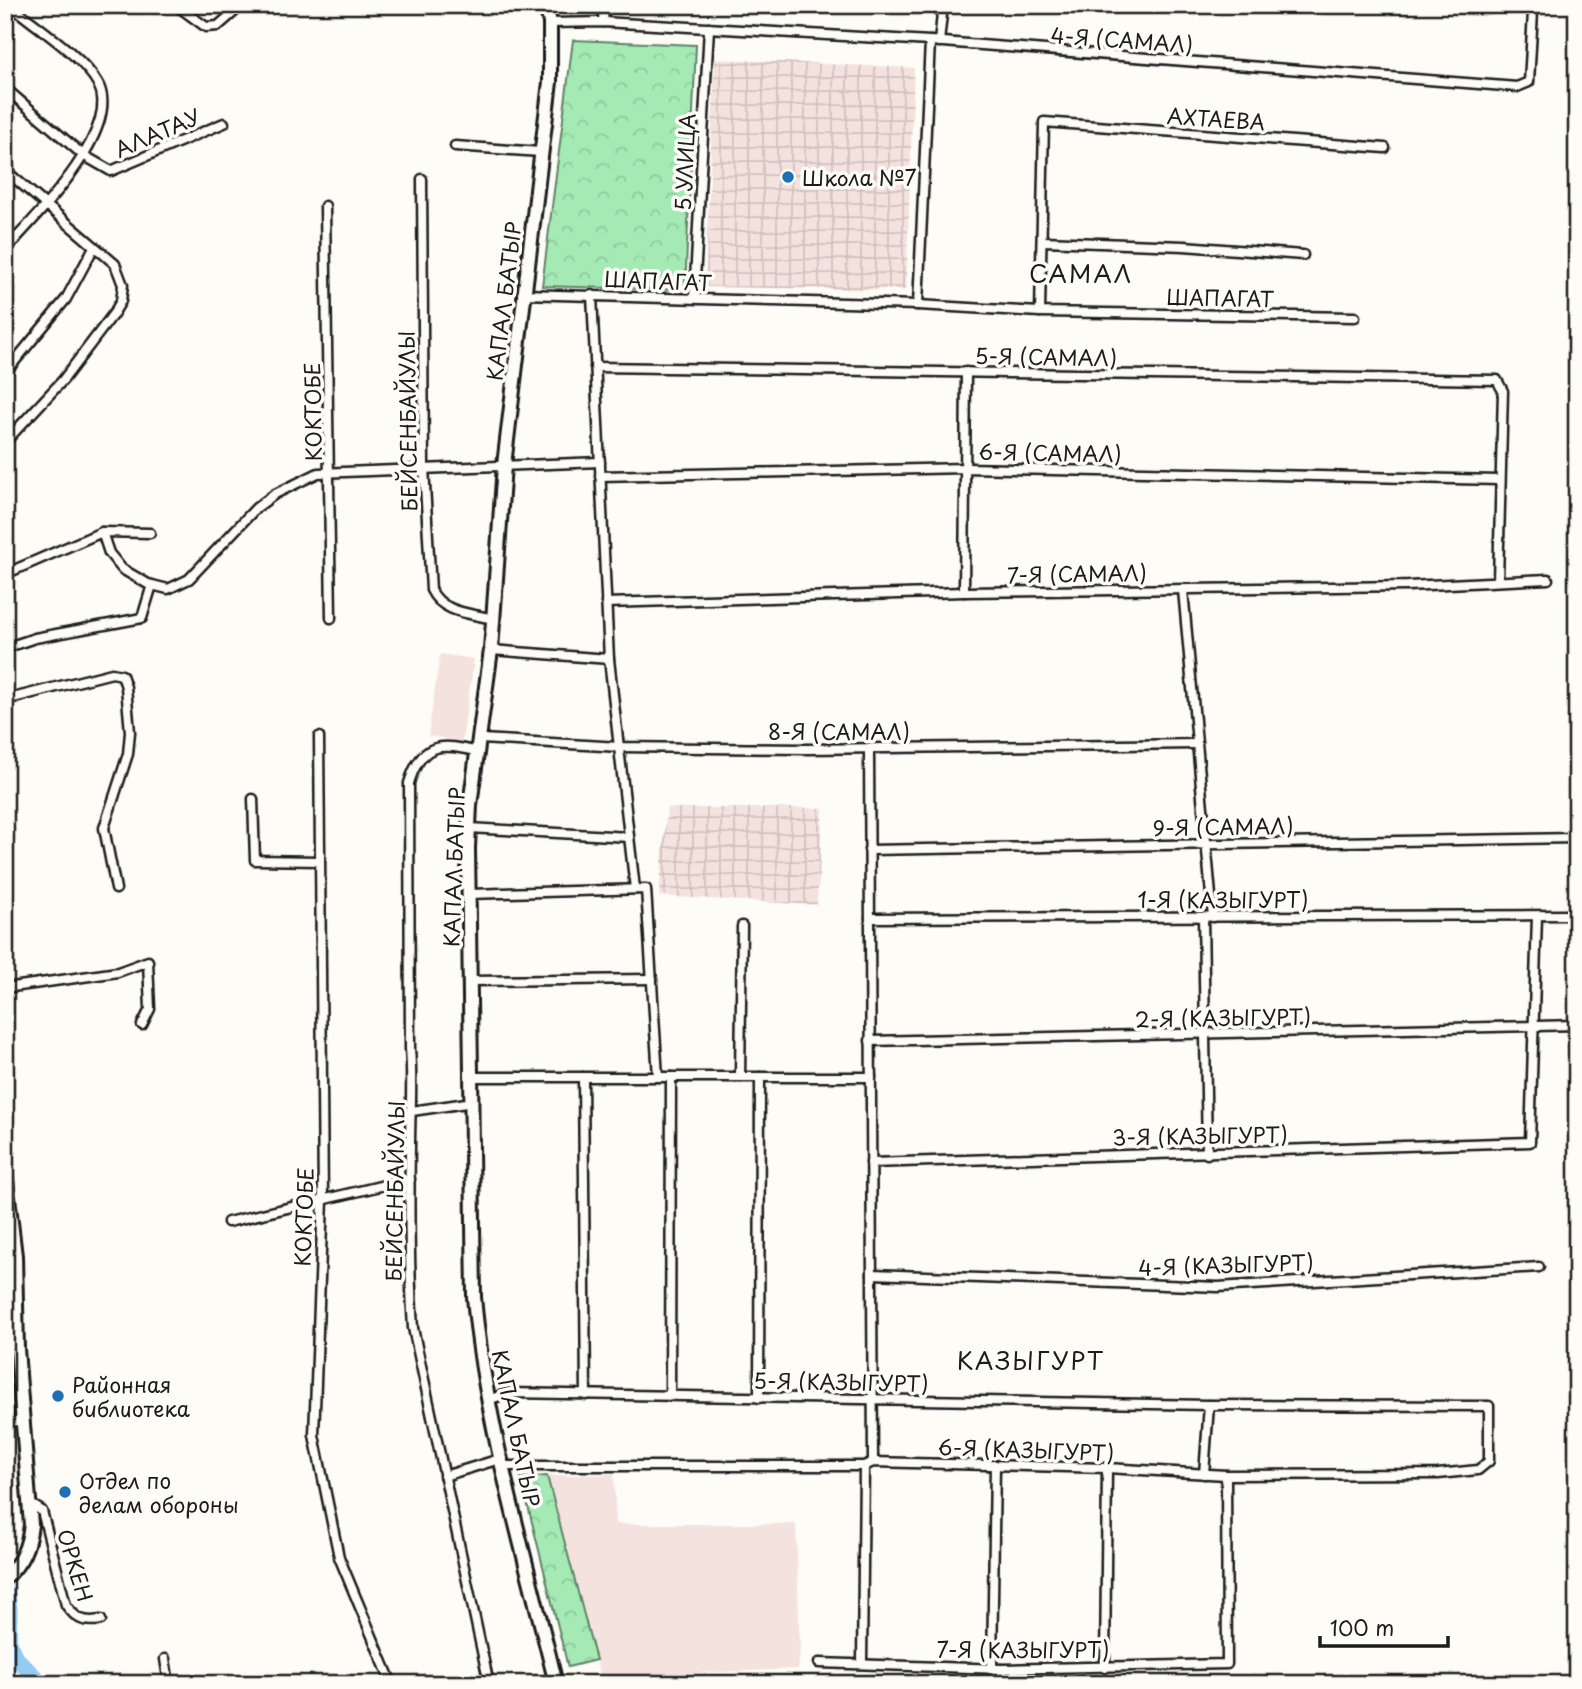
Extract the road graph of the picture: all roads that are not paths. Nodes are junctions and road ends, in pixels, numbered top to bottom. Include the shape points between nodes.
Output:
1 (10, 5) edge
2 (176, 5) edge
3 (242, 5) edge
4 (545, 5) edge
5 (604, 5) edge
6 (943, 5) edge
7 (1531, 5) edge
8 (603, 22) junction
9 (550, 23) junction
10 (709, 28) junction
11 (934, 42) junction
12 (5, 88) edge
13 (224, 122) dead end
14 (455, 146) dead end
15 (1385, 148) dead end
16 (541, 152) junction
17 (83, 155) junction
18 (5, 170) edge
19 (422, 179) dead end
20 (45, 206) junction
21 (325, 206) dead end
22 (5, 229) edge
23 (16, 239) junction
24 (1043, 241) junction
25 (94, 247) junction
26 (5, 250) edge
27 (1303, 255) dead end
28 (522, 294) junction
29 (592, 295) junction
30 (694, 298) junction
31 (918, 305) junction
32 (1040, 312) junction
33 (1355, 317) dead end
34 (595, 367) junction
35 (966, 372) junction
36 (5, 373) edge
37 (5, 442) edge
38 (600, 463) junction
39 (504, 465) junction
40 (424, 467) junction
41 (966, 468) junction
42 (330, 470) junction
43 (600, 476) junction
44 (1499, 480) junction
45 (102, 532) junction
46 (150, 533) dead end
47 (5, 573) edge
48 (1548, 579) dead end
49 (1498, 581) junction
50 (152, 585) junction
51 (1183, 590) junction
52 (964, 592) junction
53 (606, 603) junction
54 (331, 618) dead end
55 (493, 619) junction
56 (5, 648) edge
57 (491, 650) junction
58 (609, 659) junction
59 (5, 701) edge
60 (319, 737) dead end
61 (1196, 744) junction
62 (480, 746) junction
63 (620, 747) junction
64 (869, 750) junction
65 (253, 799) dead end
66 (469, 828) junction
67 (629, 836) junction
68 (1577, 838) edge
69 (1206, 844) junction
70 (869, 850) junction
71 (320, 861) junction
72 (116, 889) dead end
73 (635, 889) junction
74 (469, 894) junction
75 (1577, 915) edge
76 (1537, 916) junction
77 (1208, 917) junction
78 (870, 918) junction
79 (742, 926) dead end
80 (652, 979) junction
81 (469, 981) junction
82 (5, 988) edge
83 (142, 1025) dead end
84 (1577, 1025) edge
85 (1536, 1026) junction
86 (1206, 1035) junction
87 (870, 1041) junction
88 (472, 1077) junction
89 (583, 1077) junction
90 (658, 1077) junction
91 (671, 1077) junction
92 (740, 1077) junction
93 (760, 1077) junction
94 (871, 1077) junction
95 (473, 1102) junction
96 (412, 1111) junction
97 (1207, 1154) junction
98 (871, 1163) junction
99 (5, 1171) edge
100 (410, 1179) junction
101 (323, 1200) junction
102 (228, 1222) dead end
103 (1539, 1267) dead end
104 (872, 1274) junction
105 (586, 1395) junction
106 (670, 1395) junction
107 (759, 1398) junction
108 (873, 1398) junction
109 (488, 1400) junction
110 (1209, 1405) junction
111 (1489, 1406) joint
112 (22, 1420) junction
113 (5, 1423) edge
114 (504, 1462) junction
115 (873, 1462) junction
116 (995, 1465) junction
117 (864, 1466) junction
118 (1107, 1468) junction
119 (1204, 1474) junction
120 (1227, 1475) junction
121 (444, 1476) junction
122 (29, 1503) junction
123 (7, 1577) edge
124 (101, 1620) dead end
125 (165, 1659) dead end
126 (819, 1663) dead end
127 (862, 1664) junction
128 (1105, 1668) junction
129 (992, 1669) junction
130 (1002, 1669) junction
131 (169, 1684) edge
132 (392, 1684) edge
133 (489, 1684) edge
134 (556, 1684) edge
135 (1003, 1684) edge

1 - 17 street via 87,69 100,86 101,109 94,138
2 - 3 street via 206,27 218,26
4 - 9 main road, КАПАЛ БАТЫР
5 - 8 street
6 - 11 street
7 - 11 street, 4-Я (САМАЛ) via 1529,82 1517,87
8 - 9 street, 4-Я (САМАЛ)
8 - 10 street, 4-Я (САМАЛ)
9 - 16 main road, КАПАЛ БАТЫР via 550,82
10 - 11 street, 4-Я (САМАЛ)
10 - 30 street, 5 УЛИЦА
11 - 31 street
12 - 17 street, АЛАТАУ
13 - 17 street, АЛАТАУ via 111,171
14 - 16 street
15 - 24 street, АХТАЕВА via 1044,122
16 - 28 main road, КАПАЛ БАТЫР
17 - 20 street
18 - 20 street
19 - 40 street, БЕЙСЕНБАЙУЛЫ
20 - 23 street
20 - 25 street
21 - 42 street, КОКТОБЕ
22 - 23 street
23 - 26 street
24 - 27 street
24 - 32 street
25 - 36 street via 66,299
25 - 37 street via 120,273 121,300 63,380
28 - 29 street, ШАПАГАТ
28 - 39 main road, КАПАЛ БАТЫР
29 - 30 street, ШАПАГАТ
29 - 34 street
30 - 31 street, ШАПАГАТ
31 - 32 street, ШАПАГАТ
32 - 33 street, ШАПАГАТ
34 - 35 street, 5-Я (САМАЛ)
34 - 38 street
35 - 41 street
35 - 44 street, 5-Я (САМАЛ) via 1497,380 1503,391
38 - 39 street
38 - 43 street
39 - 40 street
39 - 55 main road, КАПАЛ БАТЫР
40 - 42 street
40 - 55 street, БЕЙСЕНБАЙУЛЫ via 430,590 445,607
41 - 43 street, 6-Я (САМАЛ)
41 - 44 street, 6-Я (САМАЛ)
41 - 52 street
42 - 50 street via 300,480 256,508 181,584 168,589
42 - 54 street, КОКТОБЕ
43 - 53 street
44 - 49 street
45 - 46 street
45 - 47 street
45 - 50 street via 117,564
48 - 49 street, 7-Я (САМАЛ)
49 - 51 street, 7-Я (САМАЛ)
50 - 56 street via 142,618
51 - 52 street, 7-Я (САМАЛ)
51 - 61 street
52 - 53 street, 7-Я (САМАЛ)
53 - 58 street
55 - 57 main road, КАПАЛ БАТЫР
57 - 58 street
57 - 62 main road, КАПАЛ БАТЫР
58 - 63 street
59 - 72 street via 112,673 122,675 128,754 104,828
60 - 71 street, КОКТОБЕ
61 - 64 street, 8-Я (САМАЛ)
61 - 69 street
62 - 63 street, 8-Я (САМАЛ)
62 - 66 main road, КАПАЛ БАТЫР
62 - 96 street, БЕЙСЕНБАЙУЛЫ via 446,744 429,750 415,762 409,783
63 - 64 street, 8-Я (САМАЛ)
63 - 67 street
64 - 70 street
65 - 71 street via 256,860
66 - 67 street
66 - 74 main road, КАПАЛ БАТЫР
67 - 73 street
68 - 69 street, 9-Я (САМАЛ)
69 - 70 street, 9-Я (САМАЛ)
69 - 77 street
70 - 78 street
71 - 101 street, КОКТОБЕ
73 - 74 street
73 - 80 street via 646,889
74 - 81 main road, КАПАЛ БАТЫР
75 - 76 street, 1-Я (КАЗЫГУРТ)
76 - 77 street, 1-Я (КАЗЫГУРТ)
76 - 85 street
77 - 78 street, 1-Я (КАЗЫГУРТ)
77 - 86 street
78 - 87 street
79 - 92 street
80 - 81 street
80 - 90 street
81 - 88 main road, КАПАЛ БАТЫР
82 - 83 street via 118,971 148,961 150,1009
84 - 85 street, 2-Я (КАЗЫГУРТ)
85 - 86 street, 2-Я (КАЗЫГУРТ)
85 - 97 street, 3-Я (КАЗЫГУРТ) via 1530,1142
86 - 87 street, 2-Я (КАЗЫГУРТ)
86 - 97 street
87 - 94 street
88 - 89 street
88 - 95 main road, КАПАЛ БАТЫР
89 - 90 street
89 - 105 street
90 - 91 street
91 - 92 street
91 - 106 street
92 - 93 street
93 - 94 street
93 - 107 street
94 - 98 street
95 - 96 street
95 - 109 main road, КАПАЛ БАТЫР via 474,1297
96 - 100 street, БЕЙСЕНБАЙУЛЫ
97 - 98 street, 3-Я (КАЗЫГУРТ) via 1066,1154
98 - 104 street
99 - 112 main road via 15,1256
100 - 101 street
100 - 121 street, БЕЙСЕНБАЙУЛЫ via 413,1328
101 - 102 street
101 - 132 street, КОКТОБЕ via 314,1435 340,1557
103 - 104 street, 4-Я (КАЗЫГУРТ) via 1205,1287
104 - 108 street
105 - 106 street, 5-Я (КАЗЫГУРТ)
105 - 109 street, 5-Я (КАЗЫГУРТ) via 508,1393
106 - 107 street, 5-Я (КАЗЫГУРТ)
107 - 108 street, 5-Я (КАЗЫГУРТ)
108 - 110 street, 5-Я (КАЗЫГУРТ)
108 - 115 street
109 - 114 main road, КАПАЛ БАТЫР
110 - 111 street, 5-Я (КАЗЫГУРТ)
110 - 119 street
111 - 120 street, 6-Я (КАЗЫГУРТ) via 1489,1461 1478,1470
112 - 113 street
112 - 122 main road
114 - 117 street, 6-Я (КАЗЫГУРТ)
114 - 121 street, 6-Я (КАЗЫГУРТ)
114 - 134 main road, КАПАЛ БАТЫР
115 - 116 street, 6-Я (КАЗЫГУРТ)
115 - 117 street, 6-Я (КАЗЫГУРТ)
116 - 118 street, 6-Я (КАЗЫГУРТ)
116 - 129 street
117 - 127 street
118 - 119 street, 6-Я (КАЗЫГУРТ)
118 - 128 street
119 - 120 street, 6-Я (КАЗЫГУРТ)
120 - 128 street, 7-Я (КАЗЫГУРТ) via 1227,1664
121 - 133 street, БЕЙСЕНБАЙУЛЫ
122 - 123 main road via 28,1547
122 - 124 street, ОРКЕН via 43,1511 66,1605 75,1617 88,1623
125 - 131 street
126 - 127 street, 7-Я (КАЗЫГУРТ)
127 - 129 street, 7-Я (КАЗЫГУРТ)
128 - 130 street, 7-Я (КАЗЫГУРТ)
129 - 130 street, 7-Я (КАЗЫГУРТ)
130 - 135 street

